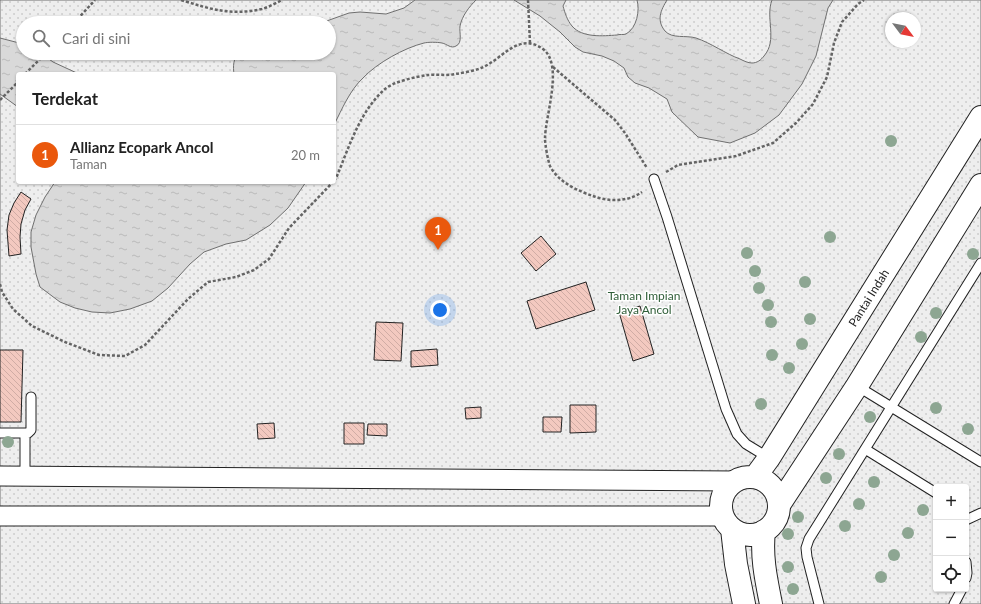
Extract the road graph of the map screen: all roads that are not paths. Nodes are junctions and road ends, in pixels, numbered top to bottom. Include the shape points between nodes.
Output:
1 (981, 117) edge
2 (654, 179) road end
3 (981, 185) edge
4 (981, 263) edge
5 (857, 386) junction
6 (31, 397) dead end
7 (891, 407) junction
8 (0, 433) edge
9 (25, 434) junction
10 (865, 449) junction
11 (769, 458) junction
12 (981, 462) edge
13 (0, 476) edge
14 (25, 476) junction
15 (745, 479) junction
16 (933, 491) edge
17 (779, 505) junction
18 (981, 513) edge
19 (0, 516) edge
20 (969, 519) edge
21 (727, 522) junction
22 (764, 531) junction
23 (960, 592) edge
24 (744, 604) edge
25 (771, 604) edge
26 (819, 604) edge
27 (954, 604) edge

1 - 11 street, Pantai Indah
2 - 11 lane via 726,409 737,434 746,444
3 - 5 street
4 - 7 lane
5 - 7 lane
5 - 17 street
6 - 9 lane via 31,430
7 - 10 lane
7 - 12 lane
8 - 9 lane
9 - 14 lane
10 - 16 lane
10 - 26 lane via 806,548
11 - 15 street, Pantai Indah
13 - 14 street
14 - 15 street
15 - 17 street via 764,480 772,487
15 - 21 street via 726,490 721,503
17 - 22 street via 772,524
18 - 20 lane
19 - 21 street
21 - 22 street via 742,534 753,535
21 - 24 street
22 - 25 street via 762,548
23 - 27 lane

